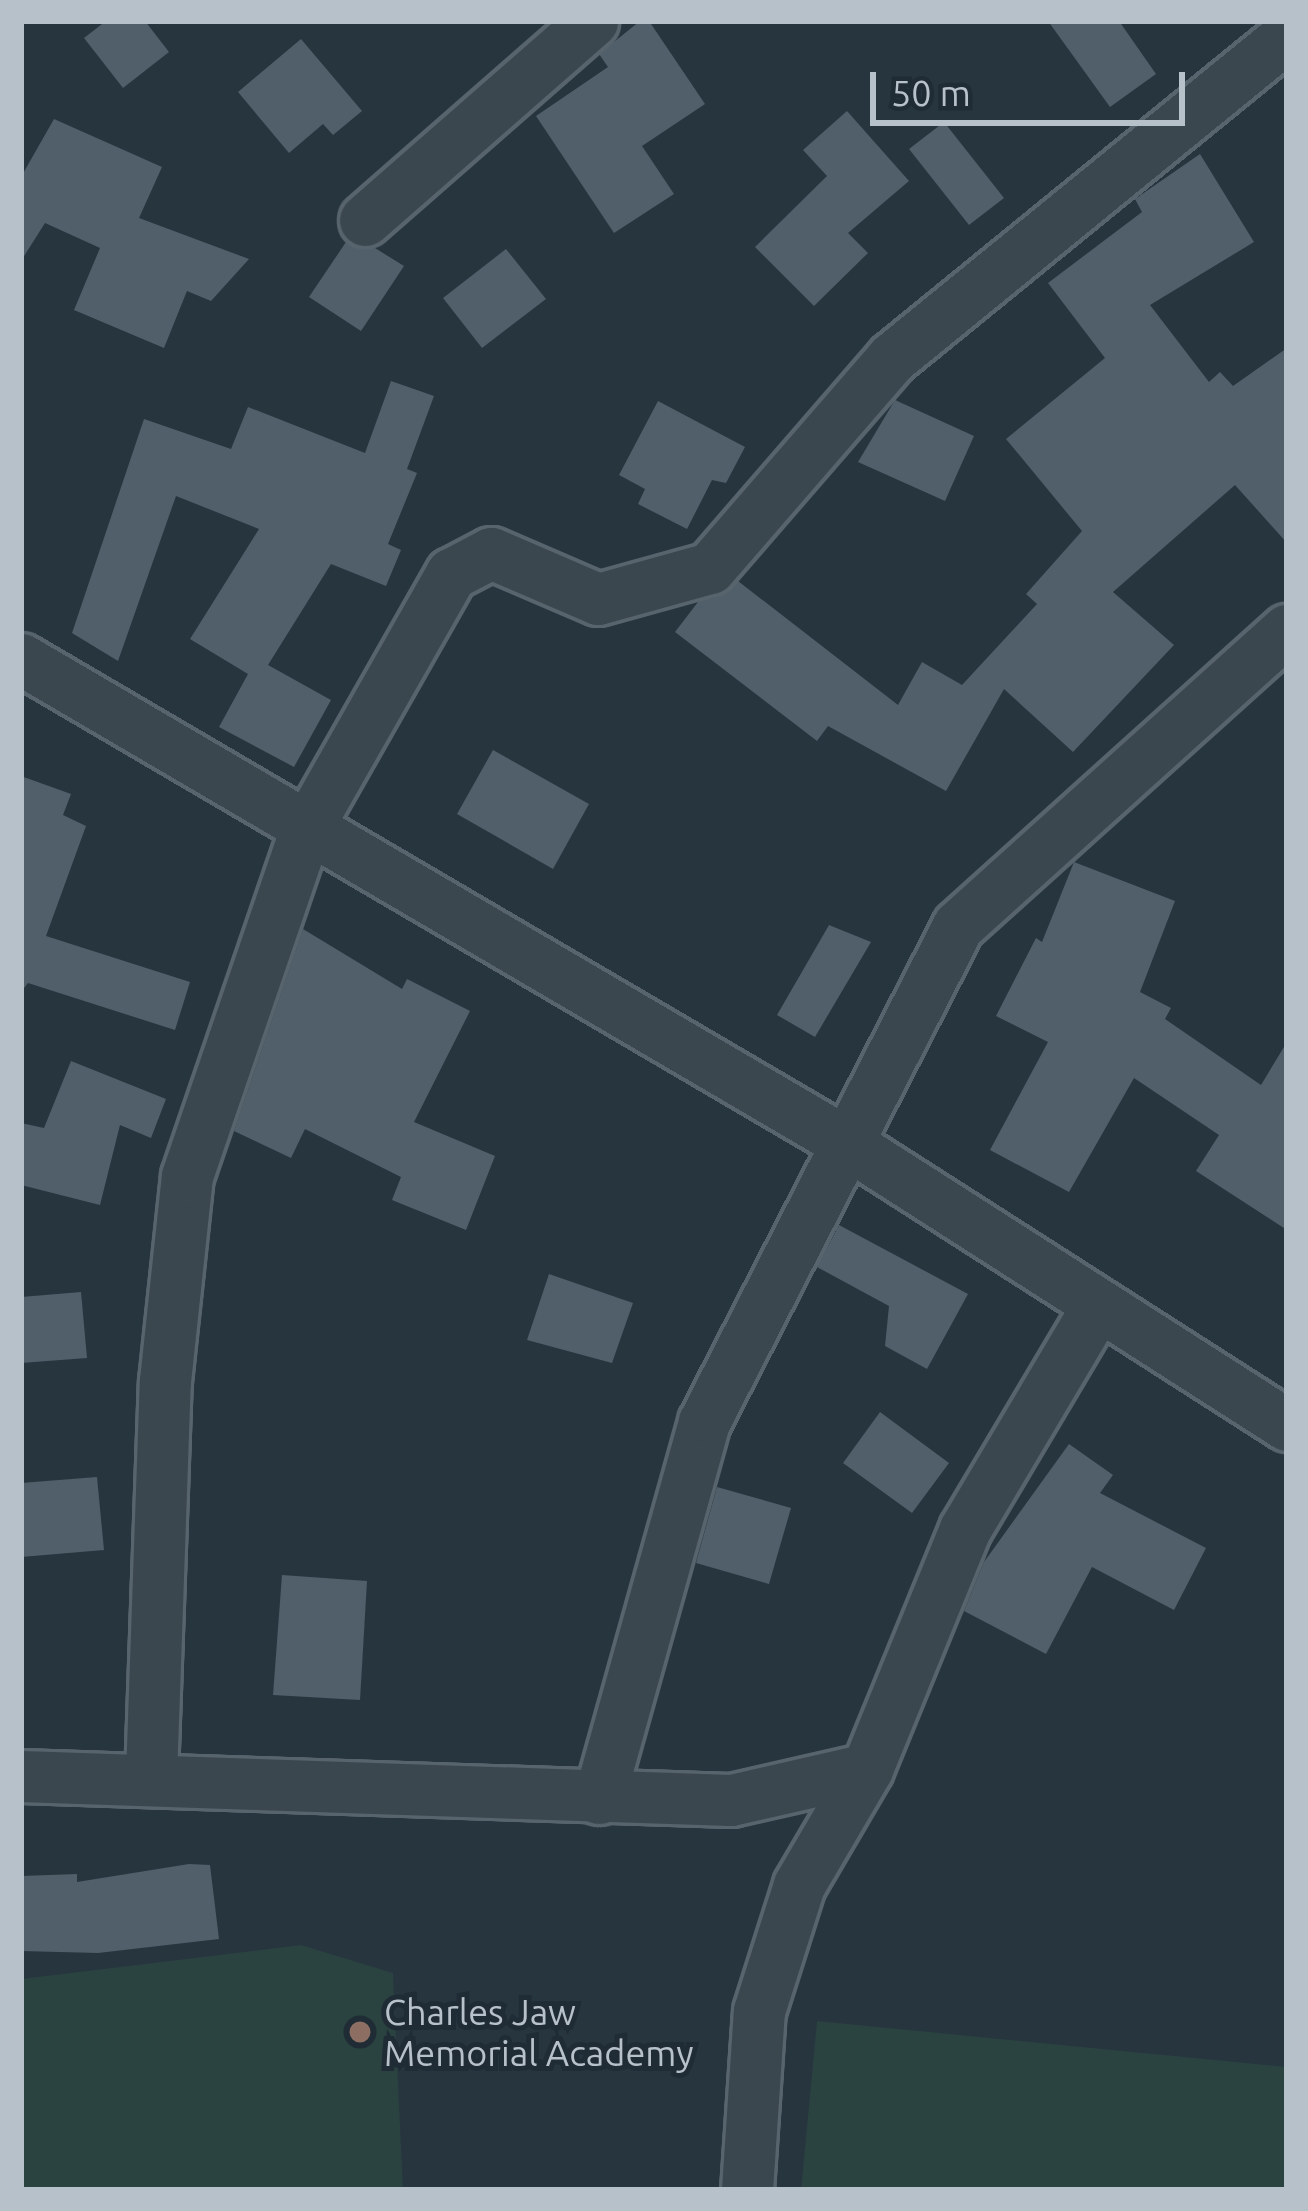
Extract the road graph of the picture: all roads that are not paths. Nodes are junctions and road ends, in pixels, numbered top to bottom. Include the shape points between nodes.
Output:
1 (592, 21) edge
2 (1287, 36) edge
3 (365, 220) dead end
4 (1287, 631) edge
5 (21, 659) edge
6 (305, 832) junction
7 (845, 1142) junction
8 (1097, 1307) junction
9 (1287, 1425) edge
10 (867, 1769) junction
11 (21, 1776) edge
12 (151, 1777) junction
13 (598, 1798) junction
14 (747, 2190) edge

1 - 3 street
2 - 6 street via 892,358 710,568 598,599 491,553 451,574
4 - 7 street via 958,926
5 - 6 street
6 - 7 street
6 - 12 street via 187,1175 165,1381
7 - 8 street
7 - 13 street via 704,1423
8 - 9 street
8 - 10 street via 965,1529
10 - 13 street via 731,1800
10 - 14 street via 799,1885 759,2011
11 - 12 street
12 - 13 street

